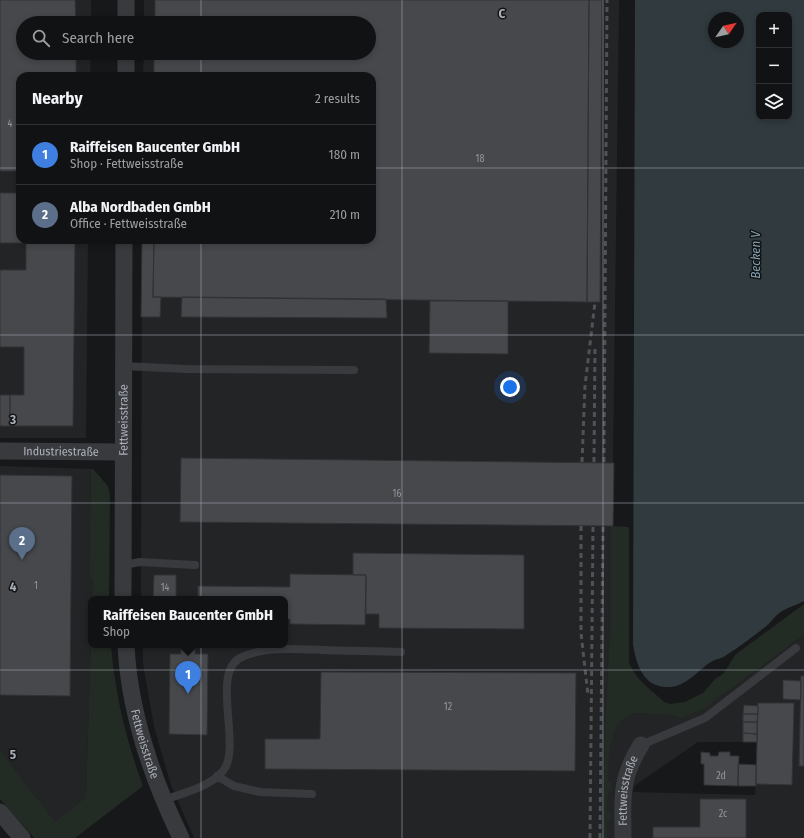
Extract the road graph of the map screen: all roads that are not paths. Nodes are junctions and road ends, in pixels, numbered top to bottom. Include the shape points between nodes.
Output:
1 (126, 0) edge
2 (126, 16) edge
3 (126, 60) edge
4 (126, 72) edge
5 (124, 244) edge
6 (123, 366) junction
7 (354, 370) dead end
8 (0, 451) edge
9 (122, 452) junction
10 (123, 565) junction
11 (195, 565) dead end
12 (123, 596) edge
13 (126, 648) edge
14 (796, 648) dead end
15 (401, 652) dead end
16 (641, 745) joint
17 (217, 776) junction
18 (312, 794) dead end
19 (164, 800) junction
20 (0, 812) edge
21 (22, 838) edge
22 (180, 838) edge
23 (623, 838) edge

1 - 2 street
3 - 4 street
5 - 6 street, Fettweisstraße
6 - 7 lane
6 - 9 street, Fettweisstraße
8 - 9 street, Industriestraße
9 - 10 street, Fettweisstraße
10 - 11 lane via 140,562
10 - 12 street, Fettweisstraße
13 - 19 street, Fettweisstraße via 140,728
14 - 16 lane via 705,718
15 - 17 lane via 290,649 254,652 240,657 230,667 227,680 229,754 224,770
16 - 23 street, Fettweisstraße via 630,763 623,784
17 - 18 lane via 234,786 260,792
17 - 19 lane
19 - 22 street, Fettweisstraße
20 - 21 street

